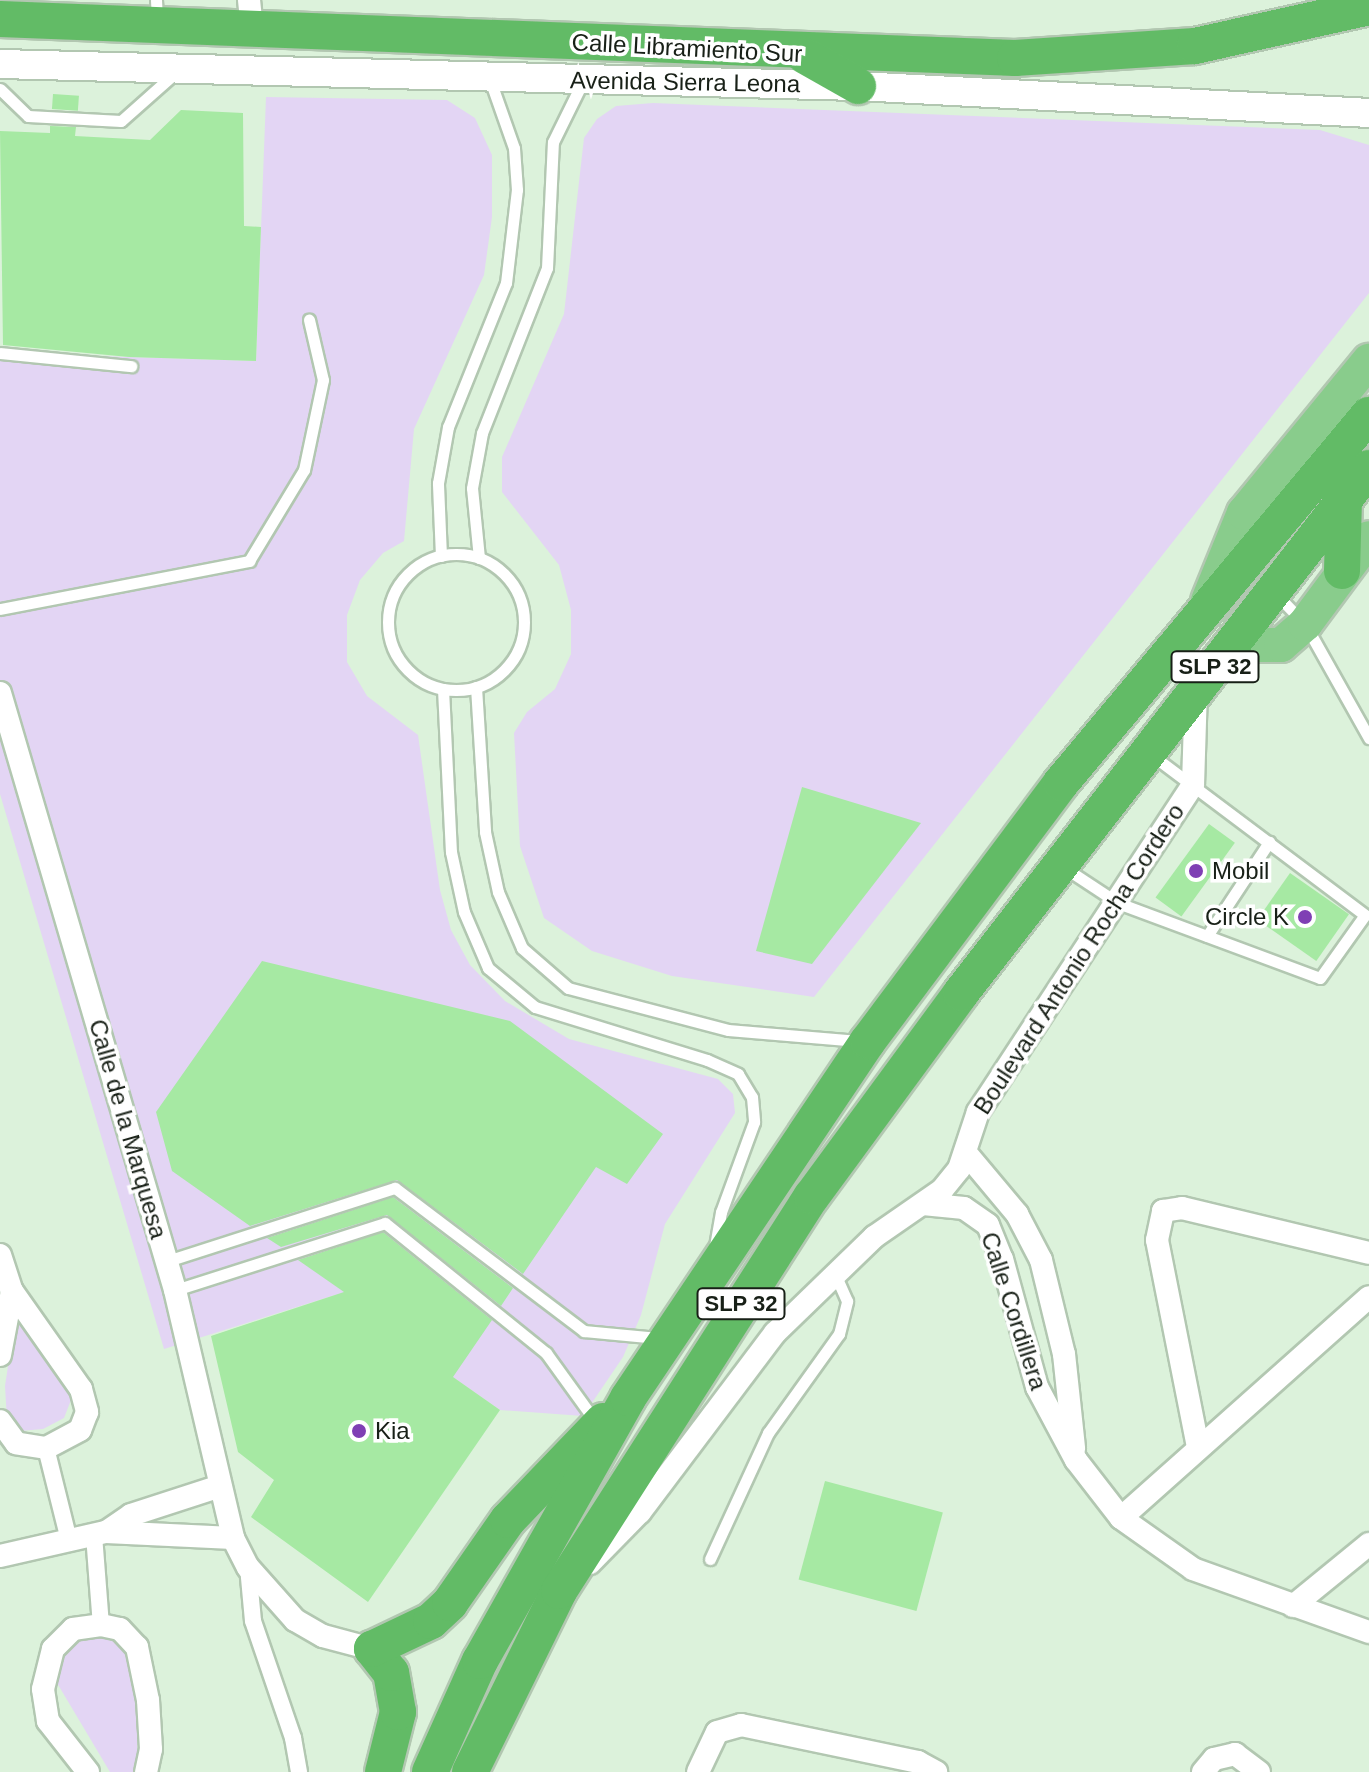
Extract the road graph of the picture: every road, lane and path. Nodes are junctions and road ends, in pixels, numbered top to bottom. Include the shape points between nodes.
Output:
1 (1369, 7) edge
2 (157, 12) edge
3 (9, 13) edge
4 (250, 14) edge
5 (800, 54) junction
6 (0, 64) edge
7 (180, 68) junction
8 (489, 77) junction
9 (584, 79) junction
10 (858, 86) junction
11 (0, 89) edge
12 (1369, 113) edge
13 (309, 320) dead end
14 (0, 353) edge
15 (1369, 361) edge
16 (131, 366) dead end
17 (1364, 422) edge
18 (1369, 468) edge
19 (1344, 498) junction
20 (1369, 538) edge
21 (441, 556) junction
22 (479, 558) junction
23 (1342, 571) junction
24 (1272, 591) junction
25 (0, 609) edge
26 (1205, 609) junction
27 (1305, 624) junction
28 (1232, 645) junction
29 (476, 687) junction
30 (443, 689) junction
31 (1196, 692) junction
32 (0, 693) edge
33 (1369, 738) edge
34 (1148, 752) junction
35 (1193, 785) junction
36 (1269, 842) junction
37 (1061, 866) junction
38 (1118, 903) junction
39 (1207, 936) junction
40 (868, 1041) junction
41 (966, 1153) junction
42 (923, 1204) junction
43 (1369, 1253) edge
44 (0, 1255) edge
45 (167, 1261) junction
46 (711, 1270) junction
47 (835, 1274) junction
48 (175, 1290) junction
49 (12, 1291) junction
50 (1369, 1297) edge
51 (667, 1338) junction
52 (0, 1355) edge
53 (628, 1398) junction
54 (0, 1421) edge
55 (598, 1425) junction
56 (1198, 1447) junction
57 (46, 1448) junction
58 (1076, 1460) junction
59 (220, 1486) junction
60 (1121, 1518) junction
61 (100, 1534) junction
62 (233, 1538) junction
63 (69, 1540) junction
64 (1369, 1544) edge
65 (0, 1556) edge
66 (710, 1559) dead end
67 (248, 1567) junction
68 (559, 1591) junction
69 (1293, 1606) junction
70 (101, 1625) junction
71 (1369, 1632) edge
72 (372, 1649) junction
73 (88, 1772) edge
74 (146, 1772) edge
75 (299, 1772) edge
76 (383, 1772) edge
77 (430, 1772) edge
78 (470, 1772) edge
79 (698, 1772) edge
80 (936, 1772) edge
81 (1203, 1772) edge
82 (1259, 1772) edge

1 - 5 highway, Calle Libramiento Sur via 1195,46 1122,55
2 - 3 highway, Calle Libramiento Sur
2 - 4 highway, Calle Libramiento Sur
4 - 5 highway, Calle Libramiento Sur
5 - 10 highway
6 - 7 street, Avenida Sierra Leona
7 - 8 street, Avenida Sierra Leona
7 - 11 lane via 121,121 28,116
8 - 9 street, Avenida Sierra Leona
8 - 21 lane via 514,148 517,190 506,283 448,427 438,483
9 - 10 street, Avenida Sierra Leona
9 - 22 lane via 553,142 547,268 482,433 472,488
10 - 12 street, Avenida Sierra Leona
13 - 25 lane via 323,380 304,470 249,561
14 - 16 lane
15 - 26 main road via 1244,513
17 - 26 highway, SLP 32
18 - 19 highway, SLP 32
19 - 23 highway
19 - 24 highway, SLP 32
20 - 23 main road
21 - 22 lane
21 - 30 lane via 419,564 399,586 388,631 407,668
22 - 29 lane via 507,576 524,623 515,656 492,680
23 - 27 main road
24 - 27 lane
24 - 28 highway, SLP 32
26 - 40 highway, SLP 32 via 1061,783
27 - 28 main road via 1281,645
27 - 33 lane
28 - 31 highway, SLP 32
29 - 30 lane
29 - 40 lane via 485,832 498,892 522,948 568,988 728,1030
30 - 46 lane via 451,852 464,912 488,968 535,1007 738,1074 752,1097 754,1122 721,1212
31 - 34 highway, SLP 32
31 - 35 street, Boulevard Antonio Rocha Cordero
32 - 45 street, Calle de la Marquesa
34 - 35 lane
34 - 37 highway, SLP 32
35 - 36 lane
35 - 38 street, Boulevard Antonio Rocha Cordero
36 - 39 lane
36 - 39 lane via 1365,915 1320,978
37 - 38 lane
37 - 68 highway, SLP 32 via 812,1196
38 - 39 lane
38 - 41 street, Boulevard Antonio Rocha Cordero via 974,1119
40 - 46 highway, SLP 32
41 - 42 street, Boulevard Antonio Rocha Cordero via 951,1180
41 - 58 street, Calle Cordillera via 1017,1214 1041,1260 1064,1354
42 - 47 street, Boulevard Antonio Rocha Cordero via 874,1237
42 - 58 street, Calle Cordillera via 964,1208 988,1225 1037,1387
43 - 56 street via 1182,1208 1163,1211 1157,1240
44 - 49 street
45 - 48 street, Calle de la Marquesa
45 - 51 lane via 395,1188 584,1331
46 - 51 highway, SLP 32
47 - 66 lane via 847,1301 839,1334 768,1433
47 - 68 street, Boulevard Antonio Rocha Cordero via 775,1333 640,1512
48 - 55 lane via 385,1223 546,1353
48 - 59 street, Calle de la Marquesa
49 - 52 street
49 - 57 street via 81,1389 87,1412 80,1430
50 - 56 street
51 - 53 highway, SLP 32
53 - 55 highway
53 - 77 highway, SLP 32 via 480,1661
54 - 57 street via 16,1443
55 - 72 highway via 508,1520 450,1603 431,1621
56 - 60 street
57 - 63 street
58 - 60 street
59 - 61 street via 131,1515
59 - 62 street, Calle de la Marquesa
60 - 69 street via 1193,1569
61 - 62 street
61 - 63 street
61 - 70 street
62 - 67 street, Calle de la Marquesa
63 - 65 street
64 - 69 street
67 - 72 street, Calle de la Marquesa via 295,1620 323,1636
67 - 75 street, Calle de la Marquesa via 253,1621 293,1738
68 - 78 highway, SLP 32
69 - 71 street
70 - 73 street via 73,1629 53,1649 43,1689 48,1721
70 - 74 street via 120,1629 137,1647 148,1700 151,1749
72 - 76 highway via 391,1673 398,1712
79 - 80 street via 717,1732 741,1725 918,1762
81 - 82 street via 1214,1759 1235,1754

